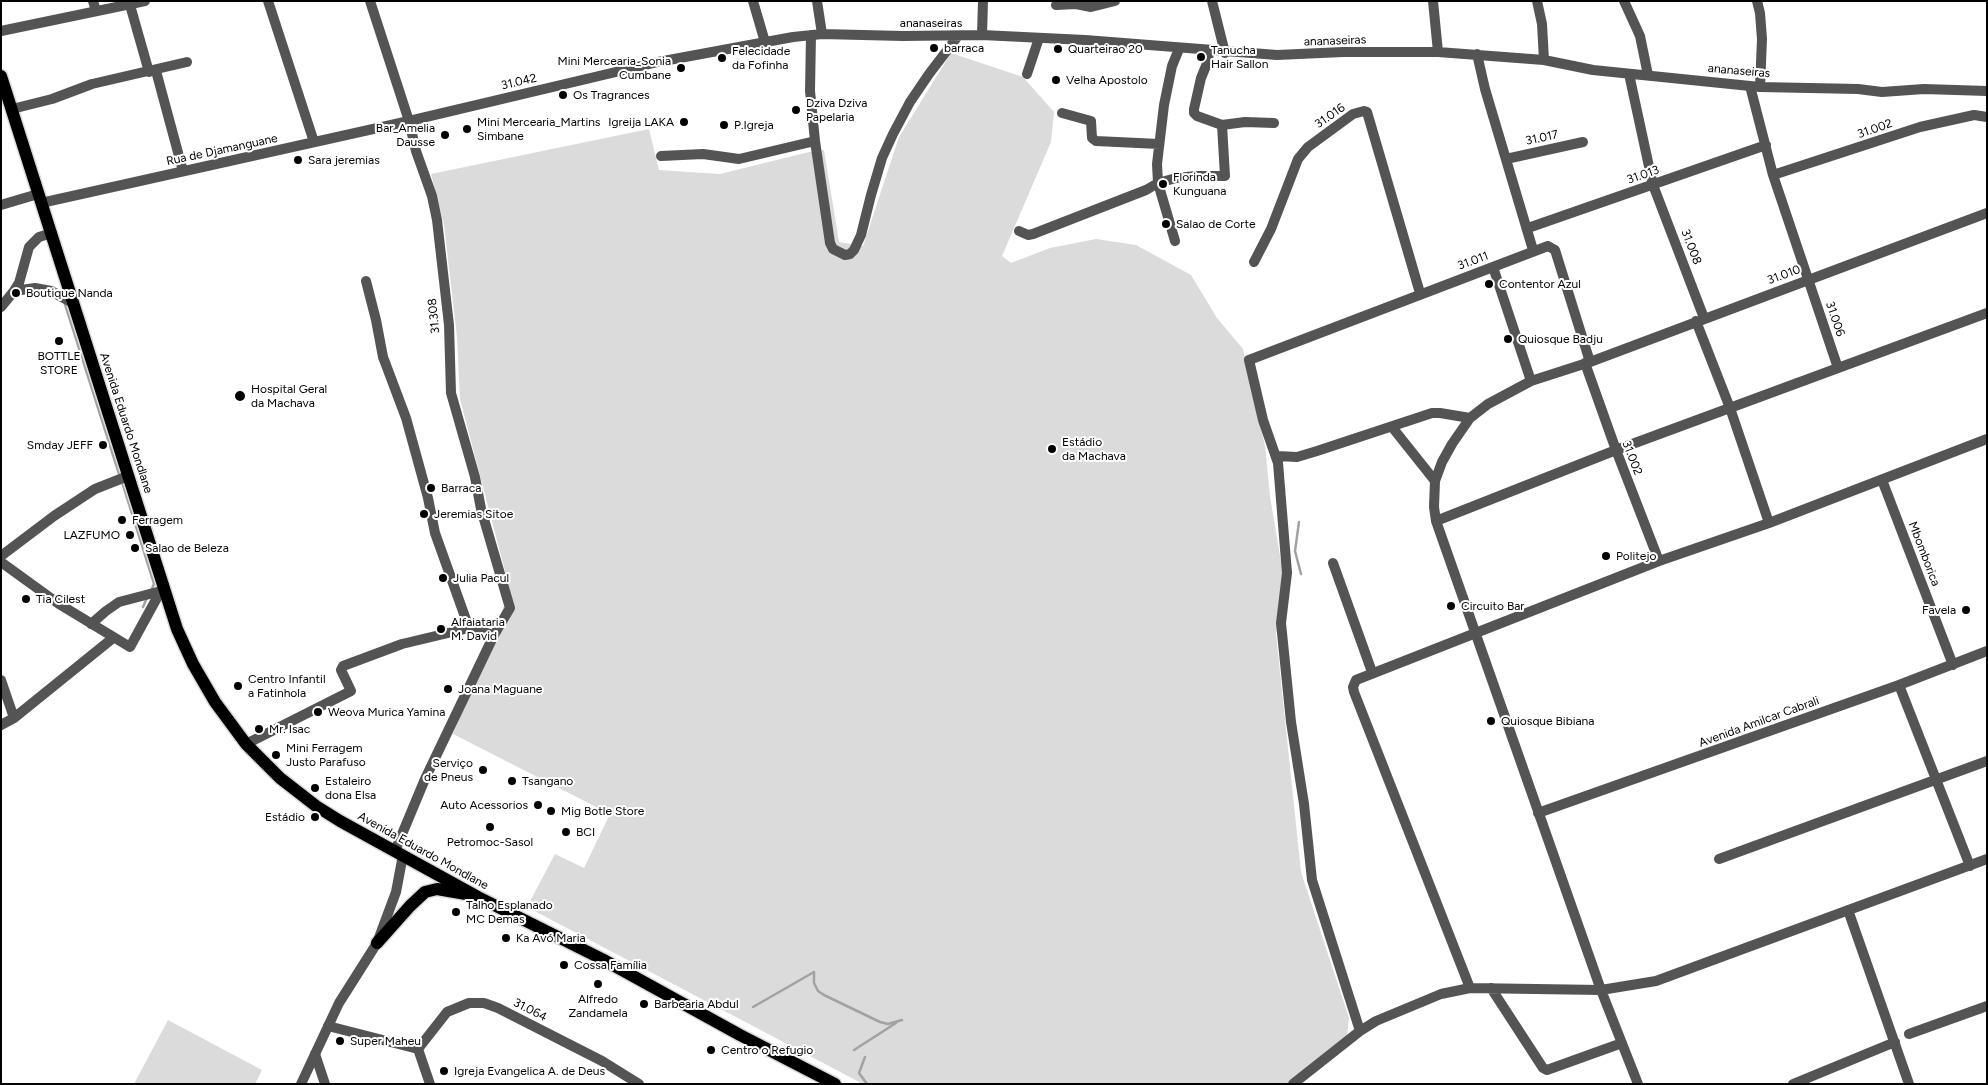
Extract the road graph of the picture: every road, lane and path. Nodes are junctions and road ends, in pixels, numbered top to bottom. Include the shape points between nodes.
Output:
1 (144, 1) edge
2 (268, 1) edge
3 (370, 1) edge
4 (753, 1) edge
5 (817, 1) edge
6 (982, 1) edge
7 (1114, 1) edge
8 (1212, 1) edge
9 (1433, 1) edge
10 (1537, 1) edge
11 (1624, 1) edge
12 (1757, 1) edge
13 (130, 4) junction
14 (1056, 5) dead end
15 (94, 6) edge
16 (1, 31) edge
17 (816, 34) junction
18 (982, 35) junction
19 (958, 36) junction
20 (1039, 38) junction
21 (766, 42) junction
22 (1179, 49) junction
23 (1209, 51) junction
24 (1438, 52) junction
25 (1225, 53) junction
26 (1477, 54) junction
27 (1544, 60) junction
28 (187, 62) dead end
29 (152, 72) junction
30 (1026, 74) dead end
31 (1629, 74) junction
32 (1648, 75) junction
33 (1, 76) edge
34 (1755, 86) junction
35 (1987, 91) edge
36 (12, 108) junction
37 (1062, 113) dead end
38 (1987, 117) edge
39 (409, 121) junction
40 (1274, 124) dead end
41 (1222, 125) junction
42 (815, 141) junction
43 (314, 142) junction
44 (1583, 142) dead end
45 (1159, 144) junction
46 (1766, 145) junction
47 (661, 156) dead end
48 (1506, 159) junction
49 (183, 171) junction
50 (1773, 175) junction
51 (1158, 183) junction
52 (1653, 185) junction
53 (40, 198) junction
54 (1, 205) edge
55 (1987, 213) edge
56 (1528, 228) junction
57 (1019, 231) dead end
58 (52, 233) junction
59 (1175, 241) dead end
60 (1533, 250) junction
61 (1254, 262) dead end
62 (1493, 267) junction
63 (1808, 279) junction
64 (366, 282) dead end
65 (14, 291) junction
66 (1420, 293) junction
67 (73, 303) junction
68 (1, 307) edge
69 (1987, 313) edge
70 (1700, 320) junction
71 (1587, 362) junction
72 (1838, 368) junction
73 (1531, 381) junction
74 (1730, 408) junction
75 (1470, 418) junction
76 (1392, 427) junction
77 (1987, 439) edge
78 (1616, 450) junction
79 (1277, 456) junction
80 (128, 476) junction
81 (1882, 480) junction
82 (1435, 481) junction
83 (1436, 521) junction
84 (1769, 523) junction
85 (1, 556) edge
86 (1659, 561) junction
87 (1, 562) edge
88 (1334, 563) dead end
89 (162, 588) junction
90 (91, 624) junction
91 (469, 628) junction
92 (1474, 634) junction
93 (494, 635) junction
94 (113, 638) junction
95 (1986, 655) edge
96 (1953, 664) junction
97 (1372, 672) junction
98 (1, 680) edge
99 (1899, 685) junction
100 (14, 718) junction
101 (1, 725) edge
102 (246, 744) junction
103 (1987, 761) edge
104 (1936, 781) junction
105 (1538, 813) junction
106 (399, 853) junction
107 (1719, 859) dead end
108 (1987, 859) edge
109 (1970, 866) junction
110 (478, 897) junction
111 (1848, 910) junction
112 (377, 944) junction
113 (1470, 988) junction
114 (1491, 988) junction
115 (1601, 990) junction
116 (1987, 1006) edge
117 (328, 1026) junction
118 (1360, 1032) junction
119 (1909, 1034) dead end
120 (1895, 1042) junction
121 (1622, 1043) junction
122 (418, 1049) junction
123 (315, 1054) junction
124 (301, 1084) edge
125 (325, 1084) edge
126 (430, 1084) edge
127 (638, 1084) edge
128 (836, 1084) edge
129 (1293, 1084) edge
130 (1638, 1084) edge
131 (1793, 1084) edge
132 (1909, 1084) edge

1 - 13 street
2 - 43 street
3 - 39 street, 31.308
4 - 21 street
5 - 17 street
6 - 18 street
7 - 14 street via 1091,7
8 - 25 street
9 - 24 street
10 - 27 street
11 - 32 street via 1640,36
12 - 34 street, 31.006 via 1762,39
13 - 15 street
13 - 29 street
15 - 16 street
17 - 19 street, ananaseiras
17 - 21 street, 31.042
17 - 42 street via 810,91
18 - 19 street, ananaseiras
18 - 20 street, ananaseiras
19 - 42 street via 915,95 893,134 870,195 861,236 850,254 833,249 830,243
20 - 22 street, ananaseiras
20 - 30 street
21 - 39 street, 31.042 via 658,62
22 - 23 street, ananaseiras
22 - 45 street via 1172,66
23 - 25 street, ananaseiras
23 - 41 street via 1194,113
24 - 25 street, ananaseiras via 1277,56
24 - 26 street, ananaseiras
26 - 27 street, ananaseiras
26 - 48 street
27 - 31 street, ananaseiras
28 - 29 street
29 - 36 street via 92,84 52,99
29 - 49 street
31 - 32 street, ananaseiras
31 - 52 street, 31.008
32 - 34 street, ananaseiras
33 - 36 main road, Avenida Eduardo Mondlane
34 - 35 street, ananaseiras via 1882,92 1924,89
34 - 46 street, 31.006
36 - 53 main road, Avenida Eduardo Mondlane
37 - 45 street via 1091,121 1092,138 1096,141
38 - 50 street, 31.002 via 1974,116 1920,127
39 - 43 street, Rua de Djamanguane
39 - 93 street, 31.308 via 437,220 449,325 451,393 510,608
40 - 41 street via 1244,122
41 - 51 street via 1225,176 1176,178
42 - 47 street via 740,159 704,154
43 - 49 street, Rua de Djamanguane
44 - 48 street, 31.017
45 - 51 street
46 - 50 street, 31.006
46 - 52 street, 31.013
48 - 56 street
49 - 53 street, Rua de Djamanguane
50 - 63 street, 31.006
51 - 57 street via 1033,234
51 - 59 street
52 - 56 street, 31.013
52 - 70 street, 31.008
53 - 54 street, Rua de Djamanguane
53 - 58 main road, Avenida Eduardo Mondlane
55 - 63 street, 31.010
56 - 60 street
58 - 65 street via 39,237 29,247
58 - 67 main road, Avenida Eduardo Mondlane
60 - 62 street, 31.011
60 - 71 street, 31.002 via 1548,246 1555,250
61 - 66 street, 31.016 via 1298,159 1308,147 1364,110
62 - 66 street, 31.011
62 - 73 street
63 - 70 street, 31.010
63 - 72 street, 31.006
64 - 91 street via 383,357 406,418 435,533
65 - 67 street via 41,288 64,296
65 - 68 street
66 - 79 street, 31.011 via 1249,360 1263,420
67 - 80 main road, Avenida Eduardo Mondlane
69 - 72 street
70 - 71 street, 31.010
70 - 74 street, 31.008
71 - 73 street, 31.010
71 - 78 street, 31.002
72 - 74 street
73 - 75 street, 31.010 via 1488,404
74 - 78 street
74 - 84 street, 31.008
75 - 76 street via 1432,413
75 - 82 street via 1449,448
76 - 79 street via 1297,457
76 - 82 street
77 - 81 street
78 - 83 street
78 - 86 street, 31.002
79 - 118 street via 1287,572 1281,624 1312,880
80 - 85 street via 95,489
80 - 89 main road, Avenida Eduardo Mondlane
81 - 84 street
81 - 96 street, Mbomborica
82 - 83 street
83 - 92 street
84 - 86 street
86 - 92 street
87 - 90 street
88 - 97 street
89 - 90 street via 119,602
89 - 94 street via 130,647
89 - 102 main road, Avenida Eduardo Mondlane via 193,664 215,702
90 - 94 street
91 - 93 street
91 - 102 street via 402,644 343,666 341,670 351,691
92 - 97 street
92 - 105 street
93 - 106 street, 31.308 via 425,778
94 - 100 street
95 - 96 street, Avenida Amilcar Cabrali
96 - 99 street, Avenida Amilcar Cabrali
97 - 113 street via 1356,680 1354,692
98 - 100 street
99 - 104 street
99 - 105 street, Avenida Amilcar Cabrali
100 - 101 street
102 - 106 main road, Avenida Eduardo Mondlane via 280,778 316,806
103 - 104 street
104 - 107 street
104 - 109 street
105 - 115 street
106 - 110 main road, Avenida Eduardo Mondlane
106 - 112 street, 31.308 via 396,892
108 - 109 street
109 - 111 street
110 - 112 main road via 437,889 425,892
110 - 128 main road, Avenida Eduardo Mondlane
111 - 115 street via 1656,981
111 - 120 street
112 - 117 street, 31.308
113 - 114 street
113 - 118 street via 1411,1005
114 - 115 street
114 - 121 street via 1547,1070
115 - 121 street
116 - 119 street
117 - 122 street
117 - 123 street, 31.308
118 - 129 street
120 - 131 street
120 - 132 street
121 - 130 street
122 - 126 street
122 - 127 street, 31.064 via 447,1012 469,1003 484,1003 602,1061
123 - 124 street, 31.308
123 - 125 street

